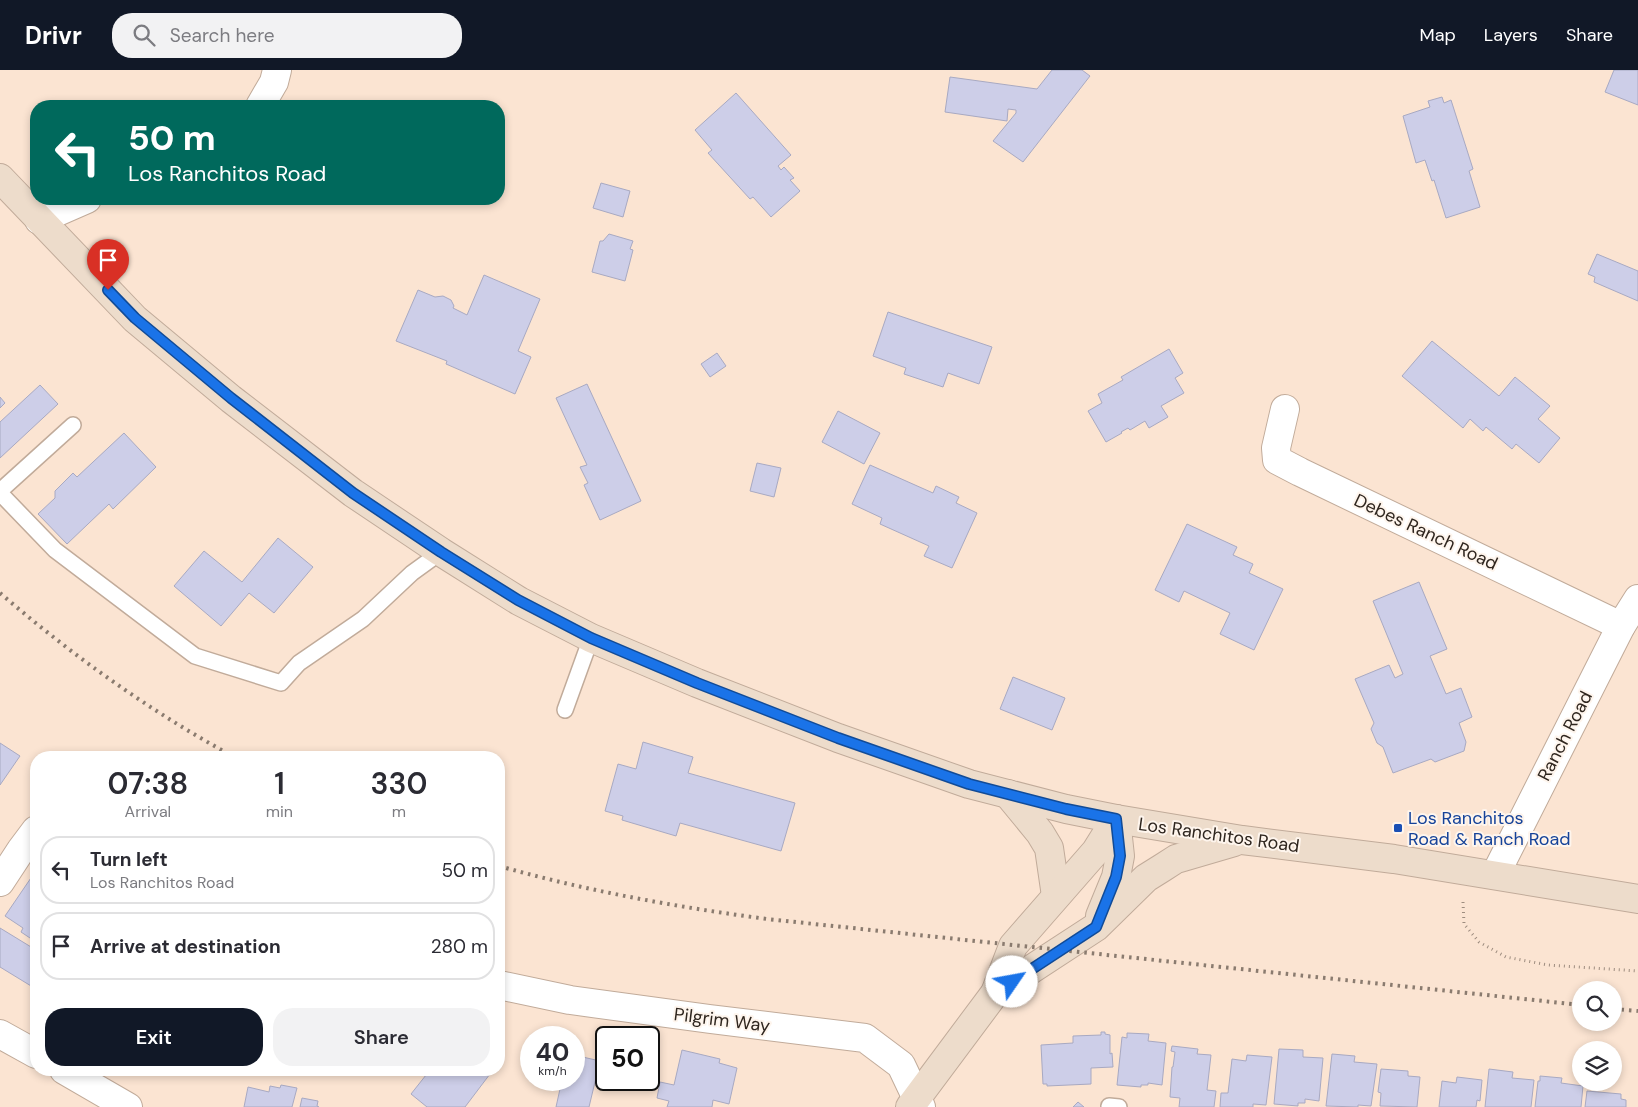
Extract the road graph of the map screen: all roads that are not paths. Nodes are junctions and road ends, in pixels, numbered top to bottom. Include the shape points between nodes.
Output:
1 (277, 70) edge
2 (264, 100) edge
3 (0, 178) edge
4 (73, 205) edge
5 (39, 220) junction
6 (1285, 409) dead end
7 (73, 425) dead end
8 (0, 492) edge
9 (441, 552) junction
10 (1638, 599) edge
11 (1621, 626) junction
12 (591, 638) junction
13 (565, 710) dead end
14 (1008, 794) junction
15 (1116, 819) junction
16 (30, 838) edge
17 (1242, 840) junction
18 (1495, 875) junction
19 (0, 882) edge
20 (1056, 896) junction
21 (1638, 899) edge
22 (1096, 927) junction
23 (505, 986) edge
24 (995, 993) junction
25 (0, 1034) edge
26 (30, 1051) edge
27 (74, 1076) edge
28 (923, 1105) edge
29 (128, 1107) edge

1 - 2 street
3 - 5 main road, Los Ranchitos Road
4 - 5 street
5 - 9 main road, Los Ranchitos Road via 135,318 231,398 353,493
6 - 11 street, Debes Ranch Road via 1276,448 1277,460
7 - 8 lane
8 - 9 lane via 54,550 195,656 281,683 299,662 363,619 412,573
9 - 12 main road, Los Ranchitos Road via 518,600
10 - 11 street, Ranch Road
11 - 18 street, Ranch Road
12 - 13 lane
12 - 14 main road, Los Ranchitos Road via 838,738 969,784
14 - 15 main road, Los Ranchitos Road
14 - 20 main road via 1049,848
15 - 17 main road, Los Ranchitos Road
15 - 20 main road via 1096,851
15 - 22 main road via 1119,863
16 - 19 street
17 - 18 main road, Los Ranchitos Road
17 - 22 main road via 1176,859 1146,878
18 - 21 main road, Los Ranchitos Road
20 - 24 main road via 1013,946
22 - 24 main road
23 - 28 street, Pilgrim Way via 588,1002 865,1038 900,1065
24 - 28 main road
25 - 26 street
27 - 29 street

